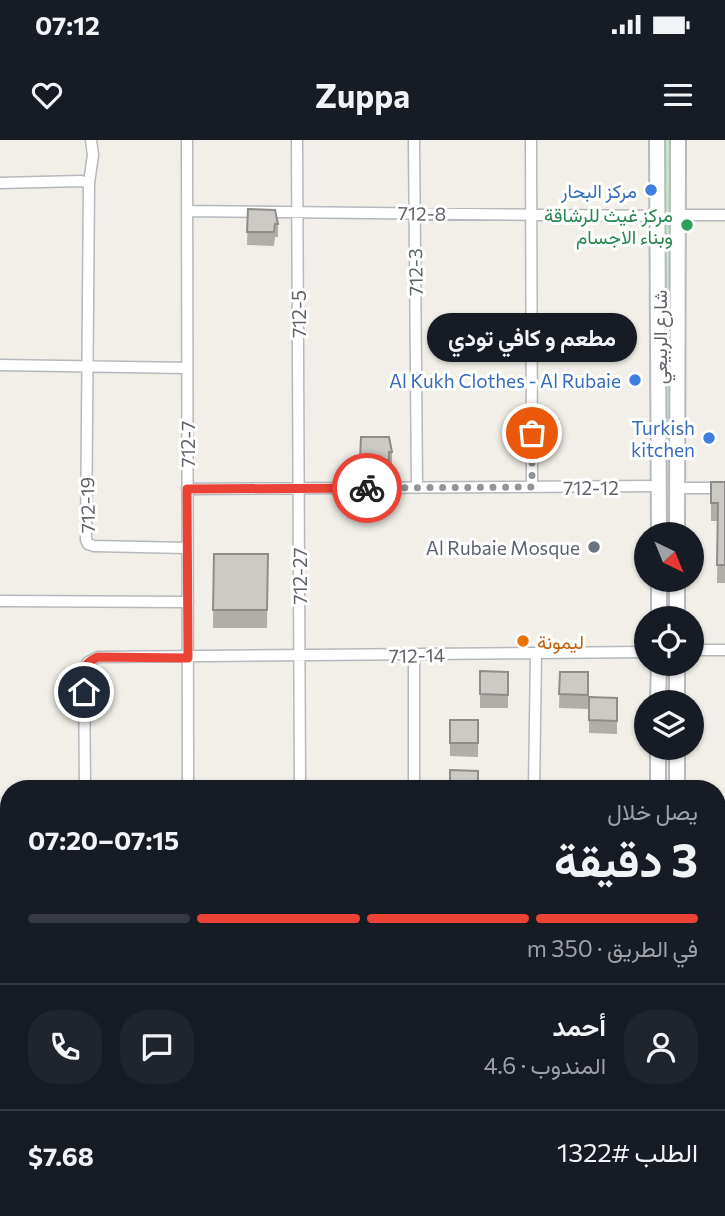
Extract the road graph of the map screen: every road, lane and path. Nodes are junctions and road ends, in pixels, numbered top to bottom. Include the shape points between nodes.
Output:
1 (91, 140) edge
2 (187, 140) edge
3 (298, 140) edge
4 (414, 140) edge
5 (531, 140) edge
6 (657, 140) edge
7 (678, 140) edge
8 (0, 183) edge
9 (89, 183) junction
10 (187, 211) junction
11 (298, 212) junction
12 (415, 213) junction
13 (531, 215) junction
14 (678, 215) junction
15 (725, 215) edge
16 (658, 216) junction
17 (660, 335) junction
18 (678, 336) junction
19 (0, 365) edge
20 (86, 366) junction
21 (187, 368) junction
22 (659, 486) junction
23 (532, 487) junction
24 (417, 488) junction
25 (678, 488) junction
26 (725, 488) edge
27 (187, 489) junction
28 (299, 489) junction
29 (659, 522) edge
30 (677, 522) edge
31 (187, 548) junction
32 (0, 601) edge
33 (187, 601) junction
34 (704, 650) edge
35 (725, 650) edge
36 (634, 652) edge
37 (536, 653) junction
38 (414, 655) junction
39 (299, 656) junction
40 (188, 658) junction
41 (658, 760) edge
42 (677, 760) edge
43 (85, 780) edge
44 (188, 780) edge
45 (300, 780) edge
46 (414, 780) edge
47 (534, 780) edge
48 (658, 780) edge
49 (677, 780) edge

1 - 9 street
2 - 10 street, 712-7
3 - 11 street, 712-5
4 - 12 street, 712-3
5 - 13 street
6 - 16 street, شارع الربيعي
7 - 14 street, شارع الربيعي
8 - 9 street
9 - 20 street
10 - 11 street, 712-8
10 - 21 street, 712-7
11 - 12 street, 712-8
11 - 28 street, 712-5
12 - 13 street, 712-8
12 - 24 street, 712-3
13 - 16 street, 712-8
13 - 23 street
14 - 15 street
14 - 18 street, شارع الربيعي
16 - 17 street, شارع الربيعي
17 - 18 street
17 - 22 street, شارع الربيعي
18 - 25 street, شارع الربيعي
19 - 20 street
20 - 21 street
20 - 31 street, 712-19 via 88,544
21 - 27 street, 712-7
22 - 23 street, 712-12
22 - 29 street, شارع الربيعي
23 - 24 street, 712-12
24 - 28 street, 712-12
25 - 26 street
25 - 30 street, شارع الربيعي
27 - 28 street, 712-12
27 - 31 street, 712-7
28 - 39 street, 712-27
31 - 33 street, 712-7
32 - 33 street
33 - 40 street, 712-7
34 - 35 street
36 - 37 street, 712-14
37 - 38 street, 712-14
37 - 47 street
38 - 39 street, 712-14
38 - 46 street
39 - 40 street, 712-14
39 - 45 street, 712-27
40 - 43 street, 712-14 via 98,657 88,662 84,668
40 - 44 street, 712-7
41 - 48 street
42 - 49 street

